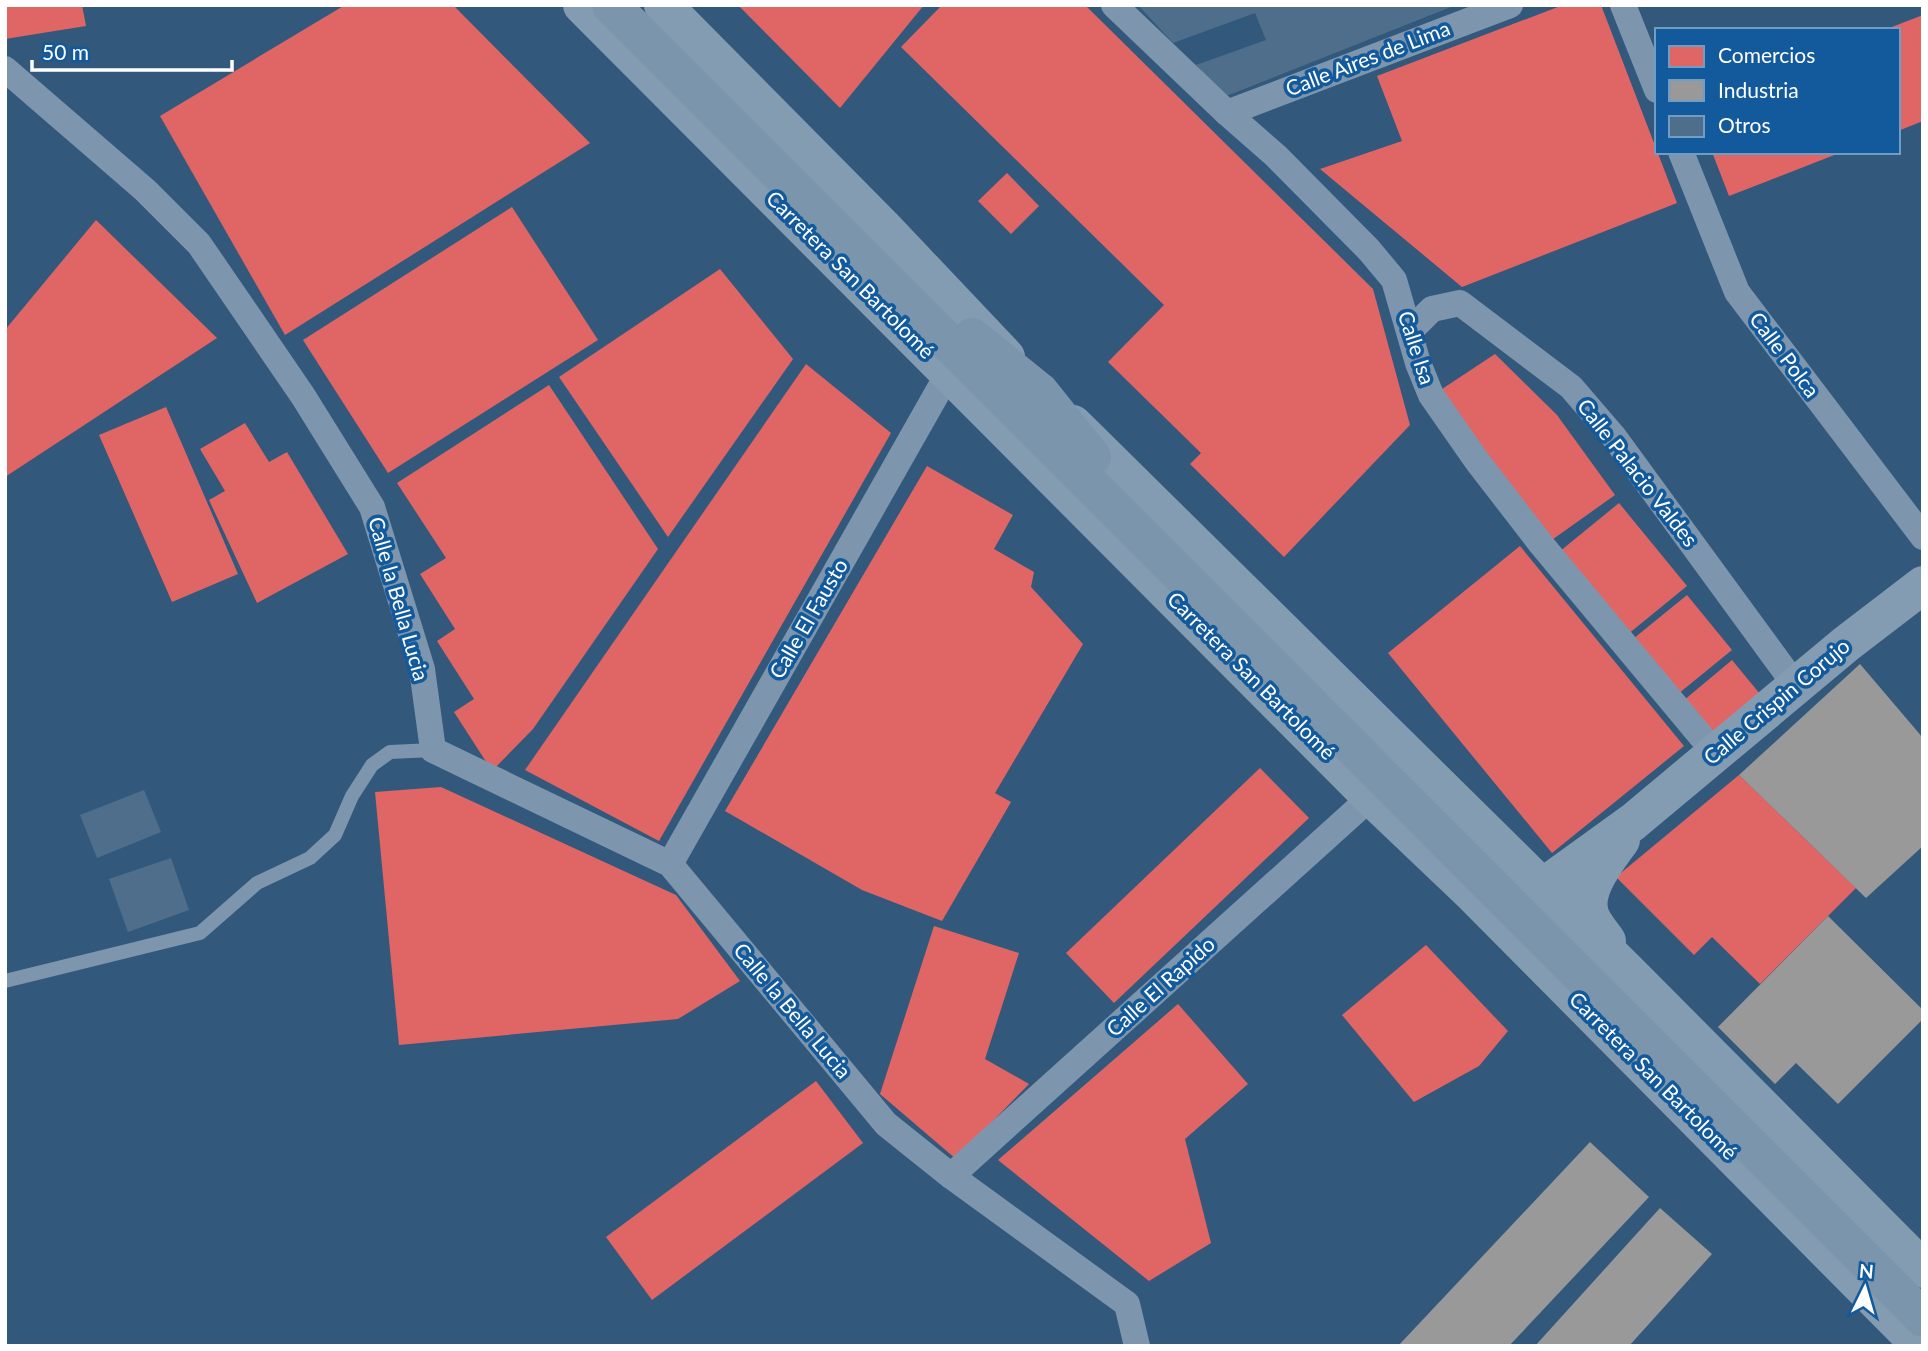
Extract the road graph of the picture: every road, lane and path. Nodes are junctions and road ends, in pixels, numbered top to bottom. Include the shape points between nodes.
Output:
1 (582, 5) edge
2 (611, 5) edge
3 (630, 5) edge
4 (663, 5) edge
5 (1114, 5) edge
6 (1510, 5) edge
7 (1623, 5) edge
8 (5, 69) edge
9 (1655, 85) edge
10 (1227, 113) junction
11 (1682, 154) edge
12 (906, 281) junction
13 (1410, 331) junction
14 (948, 374) junction
15 (1040, 392) junction
16 (1923, 537) edge
17 (1174, 549) junction
18 (1923, 585) edge
19 (1796, 686) junction
20 (433, 750) junction
21 (1715, 753) junction
22 (1371, 797) junction
23 (1633, 822) junction
24 (670, 864) junction
25 (1543, 887) junction
26 (1629, 972) junction
27 (5, 981) edge
28 (951, 1176) junction
29 (1923, 1269) edge
30 (1923, 1299) edge
31 (1923, 1318) edge
32 (1136, 1346) edge
33 (1921, 1346) edge

1 - 14 street, Carretera San Bartolomé
2 - 31 main road, Carretera San Bartolomé
3 - 12 main road, Carretera San Bartolomé
4 - 15 street
5 - 10 street, Calle Isa
6 - 10 street, Calle Aires de Lima
7 - 9 street
8 - 20 street, Calle la Bella Lucia via 145,190 199,244 303,396 372,507 422,669
10 - 13 street, Calle Isa via 1276,156 1394,280
11 - 16 street, Calle Polca via 1737,292
12 - 15 main road
12 - 17 main road, Carretera San Bartolomé
13 - 19 street, Calle Palacio Valdes via 1432,309 1460,303 1571,387 1614,437
13 - 21 street, Calle Isa via 1431,395 1476,461
14 - 22 street, Carretera San Bartolomé
14 - 24 street, Calle El Fausto
15 - 17 main road
15 - 25 street
17 - 30 main road, Carretera San Bartolomé
18 - 19 street, Calle Crispin Corujo
19 - 21 street, Calle Crispin Corujo
20 - 24 street, Calle la Bella Lucia
20 - 27 lane via 390,752 372,765 335,835 310,858 257,883 200,933
21 - 23 street, Calle Crispin Corujo
22 - 28 street, Calle El Rapido
22 - 33 street, Carretera San Bartolomé
23 - 25 street, Calle Crispin Corujo
23 - 26 street, Calle Crispin Corujo via 1590,893 1590,915
24 - 28 street, Calle la Bella Lucia via 886,1124
25 - 26 street
26 - 29 street
28 - 32 street, Calle la Bella Lucia via 1127,1304

